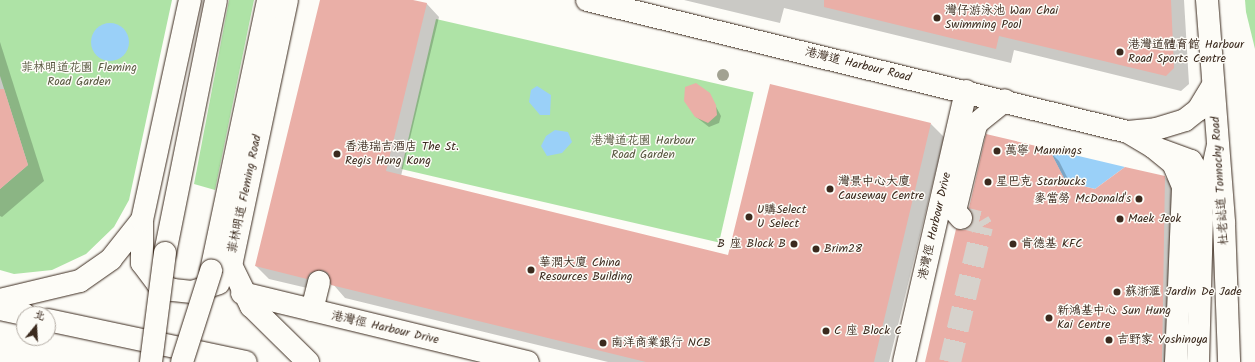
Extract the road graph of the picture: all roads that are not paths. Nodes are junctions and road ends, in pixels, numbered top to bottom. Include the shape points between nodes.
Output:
1 (190, 0) edge
2 (216, 0) edge
3 (268, 0) edge
4 (287, 0) edge
5 (587, 0) edge
6 (1207, 0) edge
7 (1212, 87) junction
8 (966, 91) junction
9 (1005, 100) junction
10 (1128, 132) junction
11 (1218, 145) junction
12 (1153, 146) junction
13 (953, 216) junction
14 (1202, 218) junction
15 (142, 220) junction
16 (231, 265) junction
17 (319, 282) dead end
18 (242, 294) junction
19 (0, 300) edge
20 (0, 309) edge
21 (312, 310) junction
22 (16, 312) edge
23 (56, 322) edge
24 (151, 362) edge
25 (182, 362) edge
26 (246, 362) edge
27 (308, 362) edge
28 (528, 362) edge
29 (904, 362) edge
30 (1176, 362) edge
31 (1198, 362) edge
32 (1230, 362) edge

1 - 15 main road
2 - 24 main road, bridge via 164,260
3 - 25 main road, 菲林明道 Fleming Road, bridge via 211,271
4 - 16 main road, 菲林明道 Fleming Road via 229,234
5 - 8 main road, 港灣道 Harbour Road
6 - 7 main road, 杜老誌道 Tonnochy Road
7 - 10 main road, 港灣道 Harbour Road via 1198,110 1185,120 1156,129
7 - 11 main road, 杜老誌道 Tonnochy Road
8 - 9 main road, 港灣道 Harbour Road
8 - 13 main road, 港灣徑 Harbour Drive
9 - 10 main road, 港灣道 Harbour Road
9 - 13 main road via 977,124
10 - 12 main road, 港灣道 Harbour Road
11 - 14 main road
11 - 32 main road, 杜老誌道 Tonnochy Road
12 - 14 main road via 1191,161 1197,172
12 - 30 main road via 1173,163 1183,187
13 - 29 main road, 港灣徑 Harbour Drive
14 - 31 main road
15 - 16 main road via 142,263 150,277 165,287 182,292 209,289 222,280
15 - 19 main road via 111,259 80,281
16 - 18 main road, 菲林明道 Fleming Road
17 - 21 main road
18 - 21 main road, 港灣徑 Harbour Drive
18 - 27 main road, 菲林明道 Fleming Road
20 - 22 main road
21 - 28 main road, 港灣徑 Harbour Drive
23 - 26 main road

